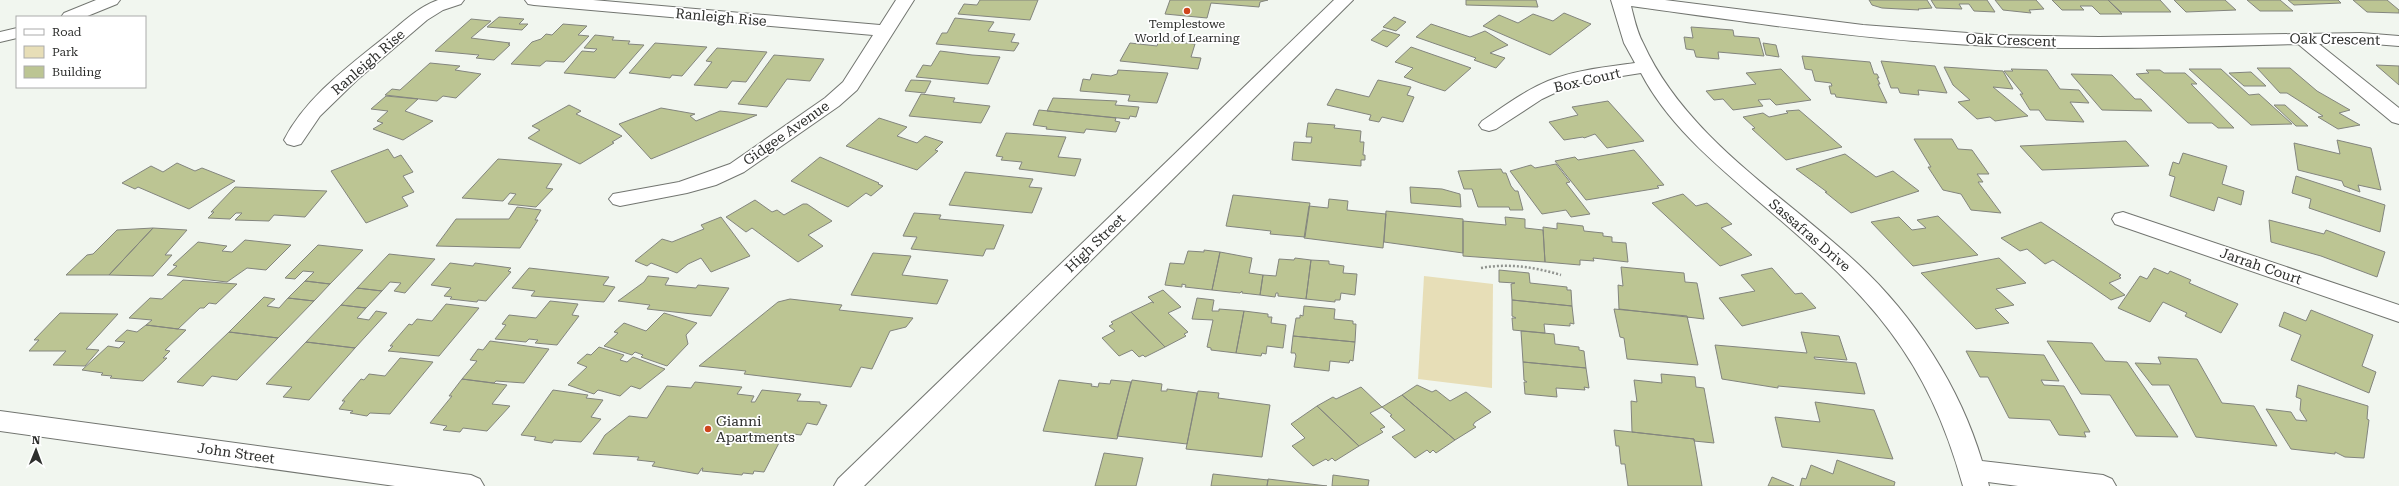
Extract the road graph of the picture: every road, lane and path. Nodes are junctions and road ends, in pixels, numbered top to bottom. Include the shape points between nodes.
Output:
1 (111, 0) edge
2 (456, 0) edge
3 (534, 0) edge
4 (905, 0) edge
5 (1344, 0) edge
6 (1620, 0) edge
7 (1626, 0) edge
8 (72, 16) edge
9 (885, 32) junction
10 (16, 33) edge
11 (0, 37) edge
12 (2301, 38) junction
13 (2399, 40) edge
14 (1646, 67) junction
15 (2399, 118) edge
16 (1489, 125) dead end
17 (294, 140) dead end
18 (620, 199) dead end
19 (2123, 219) dead end
20 (1481, 268) dead end
21 (1561, 275) dead end
22 (2399, 314) edge
23 (0, 421) edge
24 (1974, 478) edge
25 (471, 486) edge
26 (847, 486) edge
27 (2103, 486) edge

1 - 8 street
2 - 17 street, Ranleigh Rise via 437,6 421,16 318,106 300,125
3 - 9 street, Ranleigh Rise
4 - 9 street, Gidgee Avenue
5 - 26 street, High Street
6 - 14 street, Sassafras Drive via 1631,37
7 - 12 street, Oak Crescent via 1853,30 1942,38 2089,42
9 - 18 street, Gidgee Avenue via 855,81 846,90 736,168 714,179 682,189
10 - 11 street
12 - 13 street, Oak Crescent
12 - 15 street
14 - 16 street, Box Court via 1595,74 1564,82 1544,90
14 - 24 street, Sassafras Drive via 1696,133 1739,174 1851,270 1910,337 1933,375 1953,417
19 - 22 street, Jarrah Court
20 - 21 path via 1494,264 1516,265
23 - 25 street, John Street
24 - 27 street

